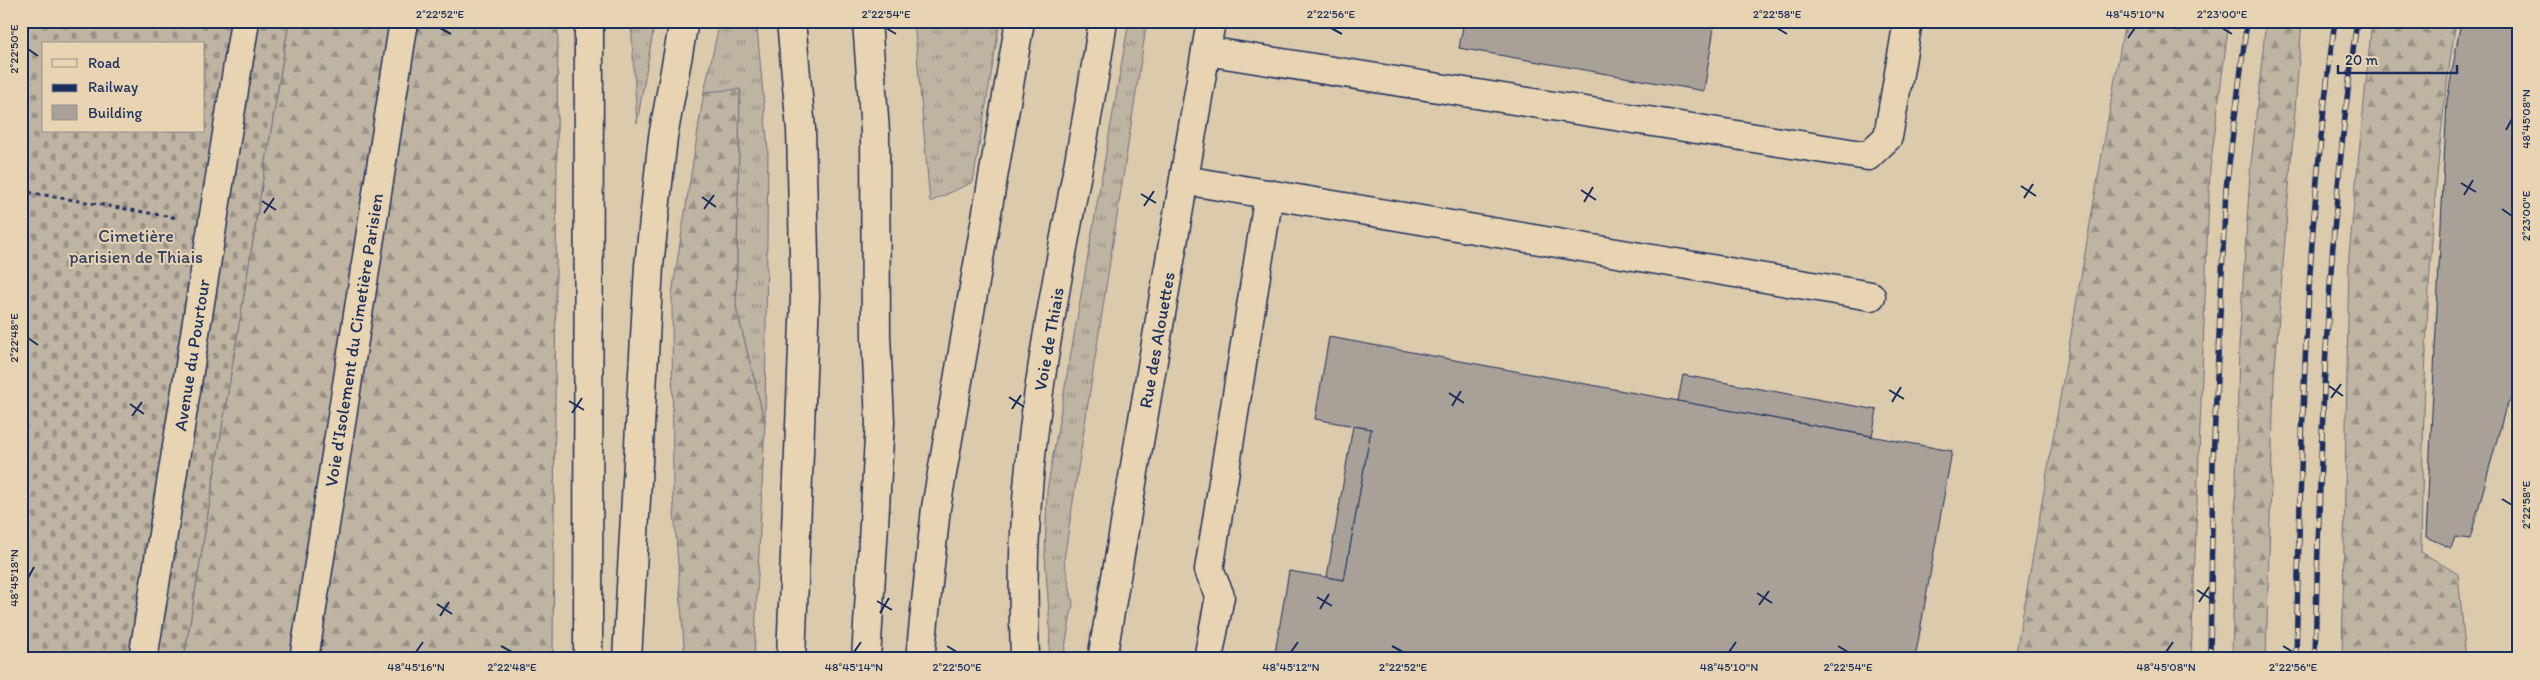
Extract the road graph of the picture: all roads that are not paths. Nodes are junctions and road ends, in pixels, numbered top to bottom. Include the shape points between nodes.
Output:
1 (245, 21) edge
2 (404, 21) edge
3 (589, 21) edge
4 (684, 21) edge
5 (791, 21) edge
6 (867, 21) edge
7 (1020, 21) edge
8 (1103, 21) edge
9 (1211, 21) edge
10 (1908, 21) edge
11 (1206, 51) junction
12 (1184, 180) junction
13 (1270, 194) junction
14 (1871, 296) dead end
15 (143, 659) edge
16 (304, 659) edge
17 (588, 659) edge
18 (627, 659) edge
19 (791, 659) edge
20 (866, 659) edge
21 (920, 659) edge
22 (1025, 659) edge
23 (1102, 659) edge
24 (1208, 659) edge

1 - 15 main road, Avenue du Pourtour
2 - 16 main road, Voie d'Isolement du Cimetière Parisien
3 - 17 main road
4 - 18 main road via 663,137 648,266
5 - 19 main road via 801,129 805,297
6 - 20 main road via 876,132 876,336 880,422
7 - 21 main road via 936,508
8 - 22 main road, Voie de Thiais via 1032,450 1024,551
9 - 11 main road, Rue des Alouettes
10 - 11 main road via 1888,137 1868,156
11 - 12 main road, Rue des Alouettes
12 - 13 main road
12 - 23 main road, Rue des Alouettes
13 - 14 main road
13 - 24 main road via 1209,570 1220,596

